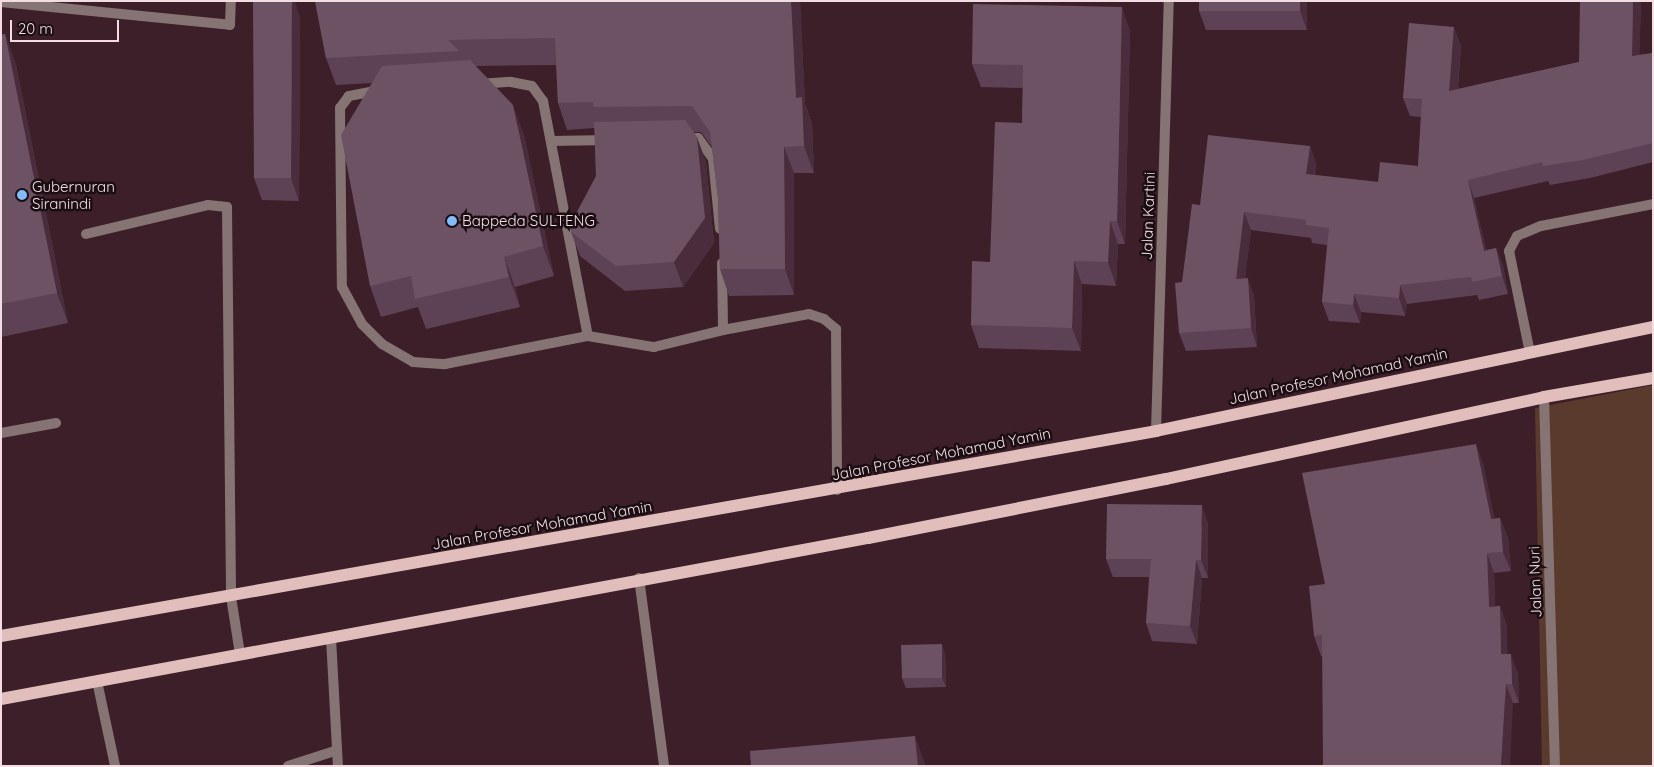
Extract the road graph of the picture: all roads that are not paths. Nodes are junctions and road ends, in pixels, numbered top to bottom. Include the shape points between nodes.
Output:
1 (231, 1) edge
2 (1169, 1) edge
3 (1, 2) edge
4 (463, 85) edge
5 (395, 89) edge
6 (678, 138) edge
7 (620, 140) edge
8 (551, 141) junction
9 (1653, 204) edge
10 (86, 234) dead end
11 (1653, 327) edge
12 (723, 330) junction
13 (588, 336) junction
14 (1530, 352) junction
15 (1653, 378) edge
16 (1544, 396) junction
17 (56, 423) dead end
18 (1156, 431) junction
19 (1, 433) edge
20 (837, 490) junction
21 (638, 578) junction
22 (232, 597) junction
23 (1, 636) edge
24 (332, 638) junction
25 (240, 654) junction
26 (97, 681) junction
27 (1, 699) edge
28 (335, 751) junction
29 (115, 766) edge
30 (288, 766) edge
31 (338, 766) edge
32 (664, 766) edge
33 (1555, 766) edge

1 - 3 street via 230,25
2 - 18 street, Jalan Kartini
4 - 8 street via 511,82 532,86 543,101
5 - 13 street via 349,96 340,108 342,287 362,324 382,344 413,362 445,364
6 - 12 street via 698,138 713,159 722,245
7 - 8 street
8 - 13 street
9 - 14 street via 1541,226 1518,236 1508,251
10 - 22 street via 208,205 227,207
11 - 14 main road, Jalan Profesor Mohamad Yamin
12 - 13 street via 654,347
12 - 20 street via 809,314 824,319 836,329
14 - 18 main road, Jalan Profesor Mohamad Yamin
15 - 16 main road
16 - 21 main road via 1156,481 868,538
16 - 33 street, Jalan Nuri
17 - 19 street
18 - 20 main road, Jalan Profesor Mohamad Yamin
20 - 22 main road, Jalan Profesor Mohamad Yamin
21 - 24 main road
21 - 32 street
22 - 23 main road, Jalan Profesor Mohamad Yamin
22 - 25 street
24 - 25 main road
24 - 28 street
25 - 26 main road
26 - 27 main road
26 - 29 street
28 - 30 street
28 - 31 street

